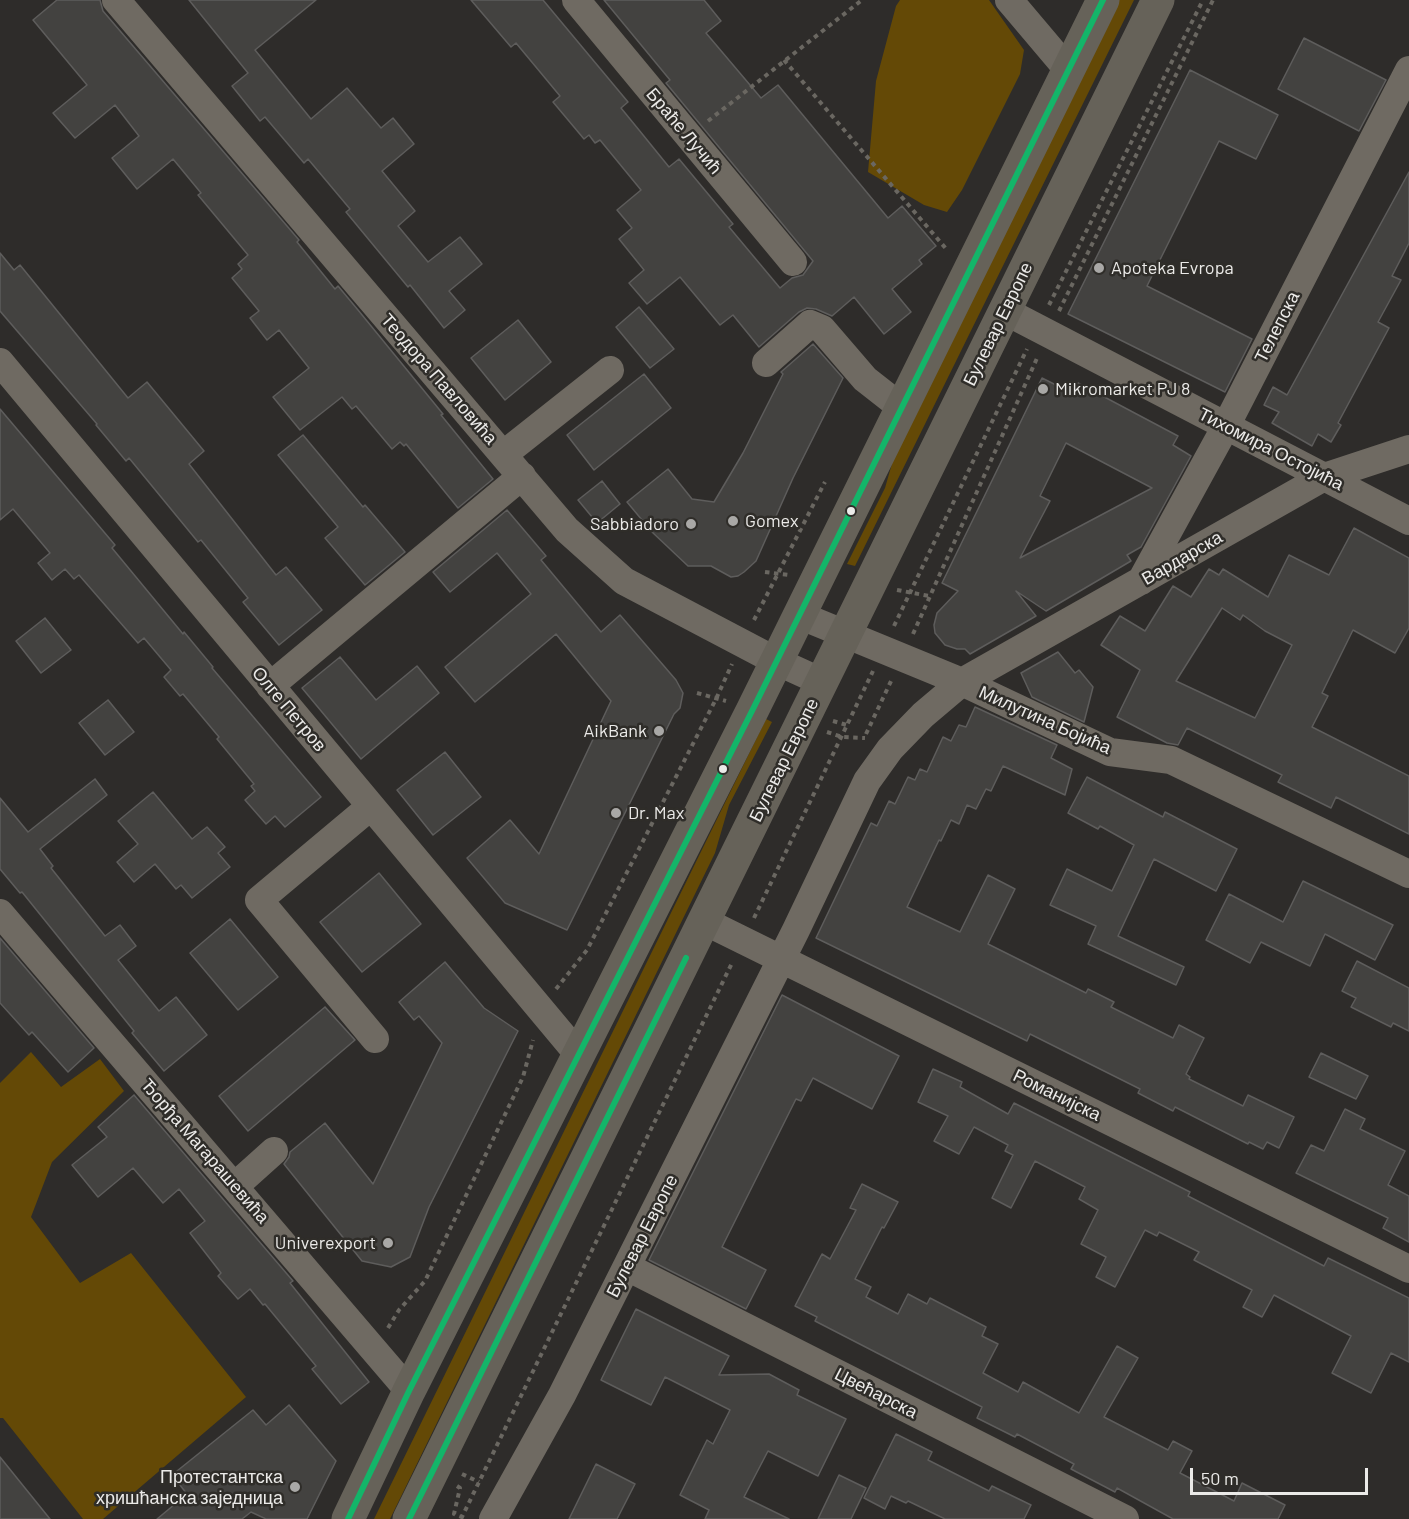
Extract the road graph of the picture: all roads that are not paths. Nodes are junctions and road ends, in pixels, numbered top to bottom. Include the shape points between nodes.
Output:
1 (116, 0) edge
2 (576, 0) edge
3 (1009, 0) edge
4 (1103, 0) edge
5 (1158, 0) edge
6 (1409, 70) edge
7 (1069, 71) junction
8 (793, 262) dead end
9 (1005, 311) junction
10 (0, 363) edge
11 (766, 363) dead end
12 (610, 370) dead end
13 (902, 408) junction
14 (1226, 426) junction
15 (1409, 449) edge
16 (504, 454) junction
17 (522, 476) junction
18 (1324, 477) junction
19 (1409, 521) edge
20 (1141, 581) junction
21 (799, 615) junction
22 (846, 634) junction
23 (776, 661) junction
24 (822, 682) junction
25 (962, 682) junction
26 (270, 686) junction
27 (370, 807) junction
28 (1409, 874) edge
29 (2, 920) edge
30 (704, 921) junction
31 (781, 959) junction
32 (375, 1039) dead end
33 (578, 1054) junction
34 (274, 1151) dead end
35 (235, 1186) junction
36 (627, 1267) junction
37 (1409, 1269) edge
38 (409, 1391) junction
39 (416, 1514) edge
40 (348, 1519) edge
41 (493, 1519) edge
42 (1125, 1519) edge

1 - 16 street, Теодора Павловића
2 - 8 street, Браће Лучић
3 - 7 street
4 - 7 main road
5 - 9 main road, Булевар Европе
6 - 14 street, Телепска
7 - 13 main road
9 - 14 street, Тихомира Остојића
9 - 22 main road, Булевар Европе
10 - 26 street, Олге Петров
11 - 13 street via 810,324 822,329 865,379
12 - 16 street
13 - 21 main road
14 - 18 street, Тихомира Остојића
14 - 20 street, Телепска
15 - 18 street, Вардарска
16 - 17 street, Теодора Павловића
17 - 23 street, Теодора Павловића via 567,530 624,581
17 - 26 street
18 - 19 street, Тихомира Остојића
18 - 20 street, Вардарска
20 - 25 street, Вардарска
21 - 22 street, Милутина Бојића
21 - 23 main road
22 - 24 main road, Булевар Европе
22 - 25 street, Милутина Бојића
23 - 24 street, Теодора Павловића
23 - 33 main road
24 - 30 main road, Булевар Европе
25 - 28 street, Милутина Бојића via 1110,752 1171,760
25 - 31 street, Булевар Европе via 893,746 867,782
26 - 27 street, Олге Петров
27 - 32 street via 259,900
27 - 33 street, Олге Петров
29 - 35 street, Ђорђа Магарашевића
30 - 31 street, Романијска
30 - 39 main road, Булевар Европе
31 - 36 street, Булевар Европе
31 - 37 street, Романијска
33 - 38 main road
34 - 35 street
35 - 38 street, Ђорђа Магарашевића
36 - 41 street, Булевар Европе
36 - 42 street, Цвећарска
38 - 40 main road

